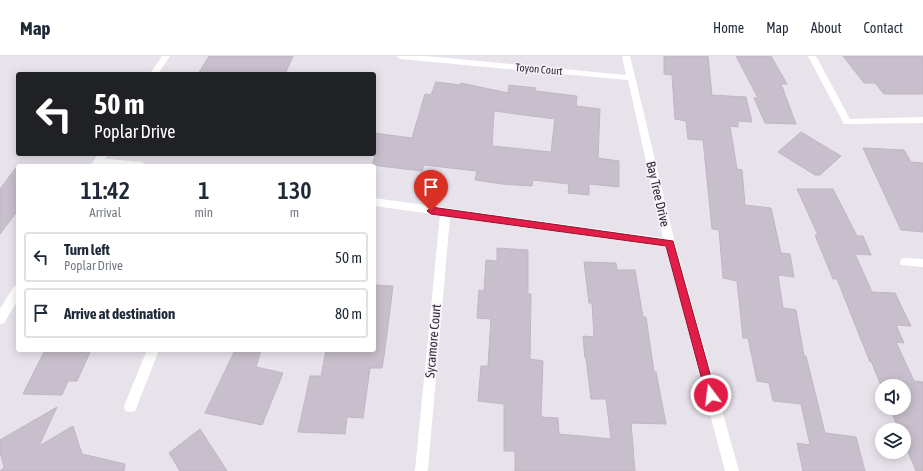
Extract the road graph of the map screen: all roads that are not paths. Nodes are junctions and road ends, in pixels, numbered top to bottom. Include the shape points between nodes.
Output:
1 (166, 56) edge
2 (400, 56) edge
3 (626, 56) edge
4 (812, 56) edge
5 (155, 72) edge
6 (631, 78) junction
7 (923, 120) edge
8 (99, 161) edge
9 (125, 164) edge
10 (376, 202) edge
11 (445, 213) junction
12 (670, 243) junction
13 (904, 262) dead end
14 (923, 263) edge
15 (16, 293) edge
16 (0, 319) edge
17 (152, 352) edge
18 (130, 406) dead end
19 (421, 469) dead end
20 (732, 471) edge

1 - 5 street
2 - 6 street, Toyon Court
3 - 6 street, Bay Tree Drive
4 - 7 street via 847,122
6 - 12 street, Bay Tree Drive
8 - 9 street
10 - 11 street
11 - 12 street
11 - 19 street, Sycamore Court
12 - 20 street, Bay Tree Drive
13 - 14 lane
15 - 16 street
17 - 18 street

